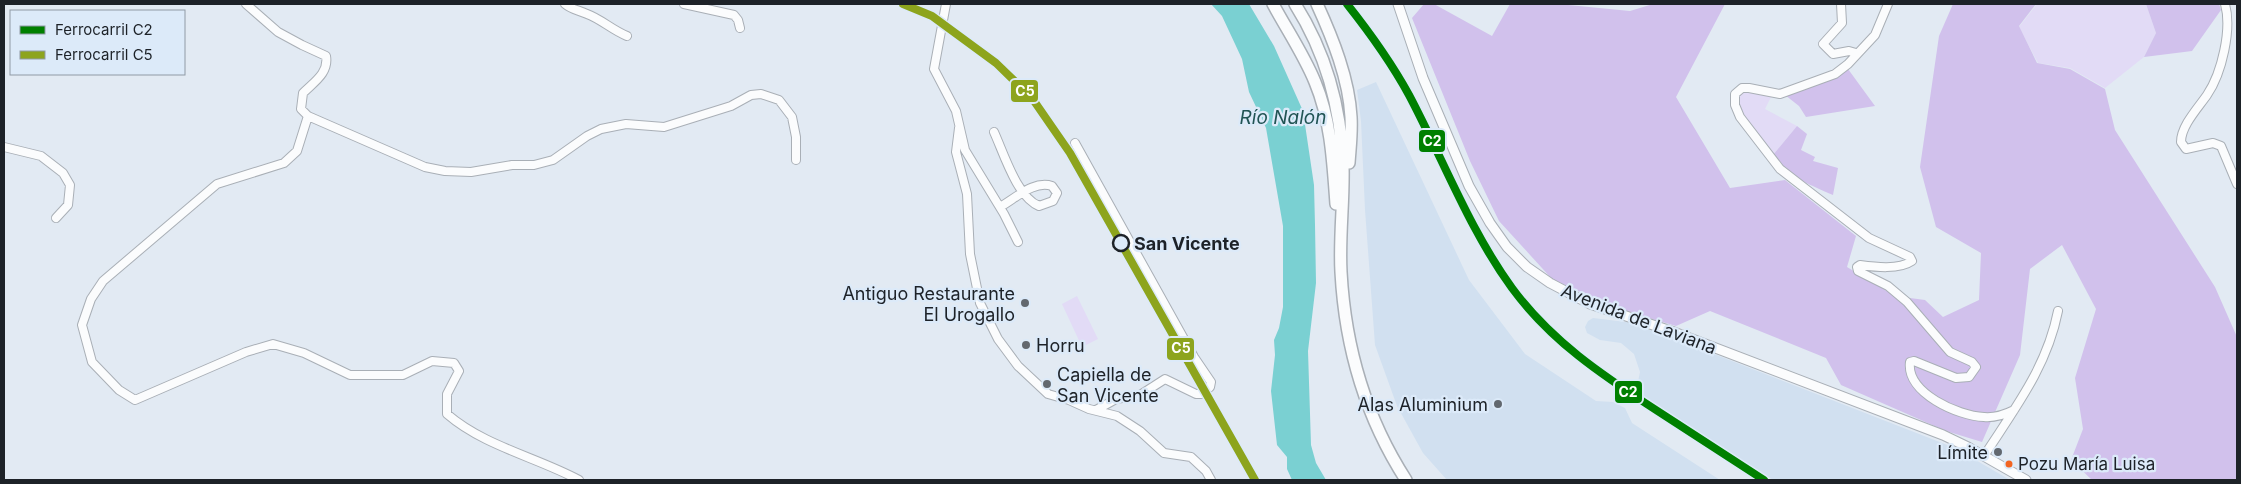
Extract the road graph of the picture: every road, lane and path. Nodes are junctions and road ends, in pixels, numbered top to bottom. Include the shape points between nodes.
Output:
1 (246, 4) edge
2 (565, 4) edge
3 (684, 4) edge
4 (1273, 4) edge
5 (1295, 4) edge
6 (1317, 4) edge
7 (1398, 4) edge
8 (1841, 4) edge
9 (1888, 4) edge
10 (2225, 4) edge
11 (946, 5) edge
12 (740, 28) dead end
13 (627, 36) dead end
14 (1856, 53) junction
15 (308, 116) junction
16 (959, 128) junction
17 (994, 132) dead end
18 (1075, 143) dead end
19 (4, 147) edge
20 (796, 160) dead end
21 (2237, 184) edge
22 (1000, 207) junction
23 (56, 218) dead end
24 (1342, 235) junction
25 (1018, 242) dead end
26 (1341, 271) junction
27 (2058, 311) dead end
28 (1096, 410) junction
29 (2014, 410) junction
30 (1984, 456) junction
31 (579, 480) edge
32 (1211, 480) edge
33 (1406, 480) edge
34 (2026, 480) edge

1 - 15 street via 278,32 326,56 328,64 324,73 303,93 301,109
2 - 13 street
3 - 12 street via 734,15
4 - 26 main road via 1316,83 1327,124 1332,150
5 - 24 main road via 1317,44 1335,98 1343,166
6 - 24 main road via 1335,45 1351,118
7 - 30 street, Avenida de Laviana via 1423,78 1469,186 1498,235 1527,267 1550,284 1590,304 1671,331 1944,435
8 - 14 street via 1842,23 1823,44 1833,54
9 - 14 street via 1877,32
10 - 21 street via 2227,28 2220,68 2181,142 2186,149 2213,143 2222,146
11 - 16 street via 934,69 956,111
14 - 29 street via 1834,74 1780,94 1742,88 1736,94 1735,105 1740,117 1780,169 1869,238 1910,257 1912,261 1909,263 1887,267 1860,265 1857,268 1908,302 1950,352 1976,367 1969,377 1956,378 1910,362 1917,386 1946,408 1983,418
15 - 20 street via 409,162 445,171 471,172 553,160 587,136 602,130 626,124 664,127 762,94 779,100 792,117
15 - 31 street via 297,151 284,164 218,184 103,281 91,299 82,325 92,362 119,390 135,400 246,352 273,344 304,353 350,375 402,375 432,361 454,363 459,371 447,394 447,414 459,424 500,445
16 - 22 street via 965,150
16 - 28 street via 956,152 966,194 970,254 980,303 994,332 1018,366 1048,394
17 - 22 street via 1022,194
18 - 28 street via 1194,357 1212,382 1201,394 1196,394 1166,379 1140,395 1116,399
19 - 23 street via 41,156 63,173 70,185 68,205
22 - 25 street
24 - 26 main road
26 - 33 main road via 1352,350 1361,387 1377,428
27 - 29 street via 2044,361
28 - 32 street via 1140,430 1164,453 1192,457
29 - 30 street
30 - 34 street, Avenida de Laviana

